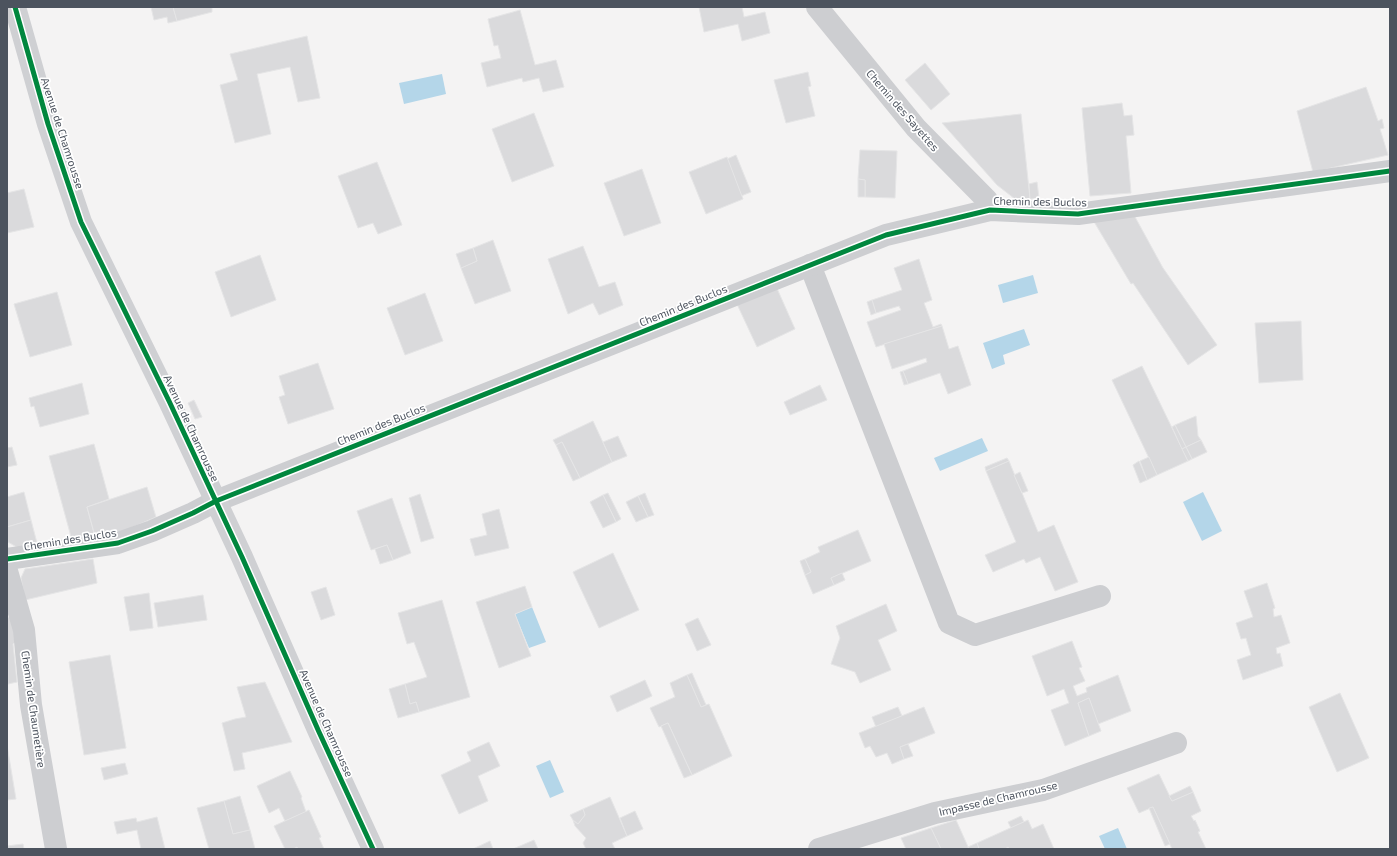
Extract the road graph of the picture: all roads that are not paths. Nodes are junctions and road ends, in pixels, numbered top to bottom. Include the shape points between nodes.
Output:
1 (15, 7) edge
2 (817, 7) edge
3 (1390, 170) edge
4 (990, 210) junction
5 (810, 265) junction
6 (216, 501) junction
7 (7, 559) edge
8 (7, 570) edge
9 (1100, 596) dead end
10 (1176, 743) dead end
11 (56, 849) edge
12 (373, 849) edge
13 (819, 849) edge

1 - 6 street, Avenue de Chamrousse via 48,124 82,222
2 - 4 street, Chemin des Sayettes via 916,128 986,200
3 - 4 street, Chemin des Buclos via 1078,214
4 - 5 street, Chemin des Buclos via 886,235
5 - 6 street, Chemin des Buclos
5 - 9 street via 949,622 975,635
6 - 7 street, Chemin des Buclos via 152,531 118,543
6 - 12 street, Avenue de Chamrousse
8 - 11 street, Chemin de Chaumetière via 24,630 31,705
10 - 13 street, Impasse de Chamrousse via 1043,790 935,813

